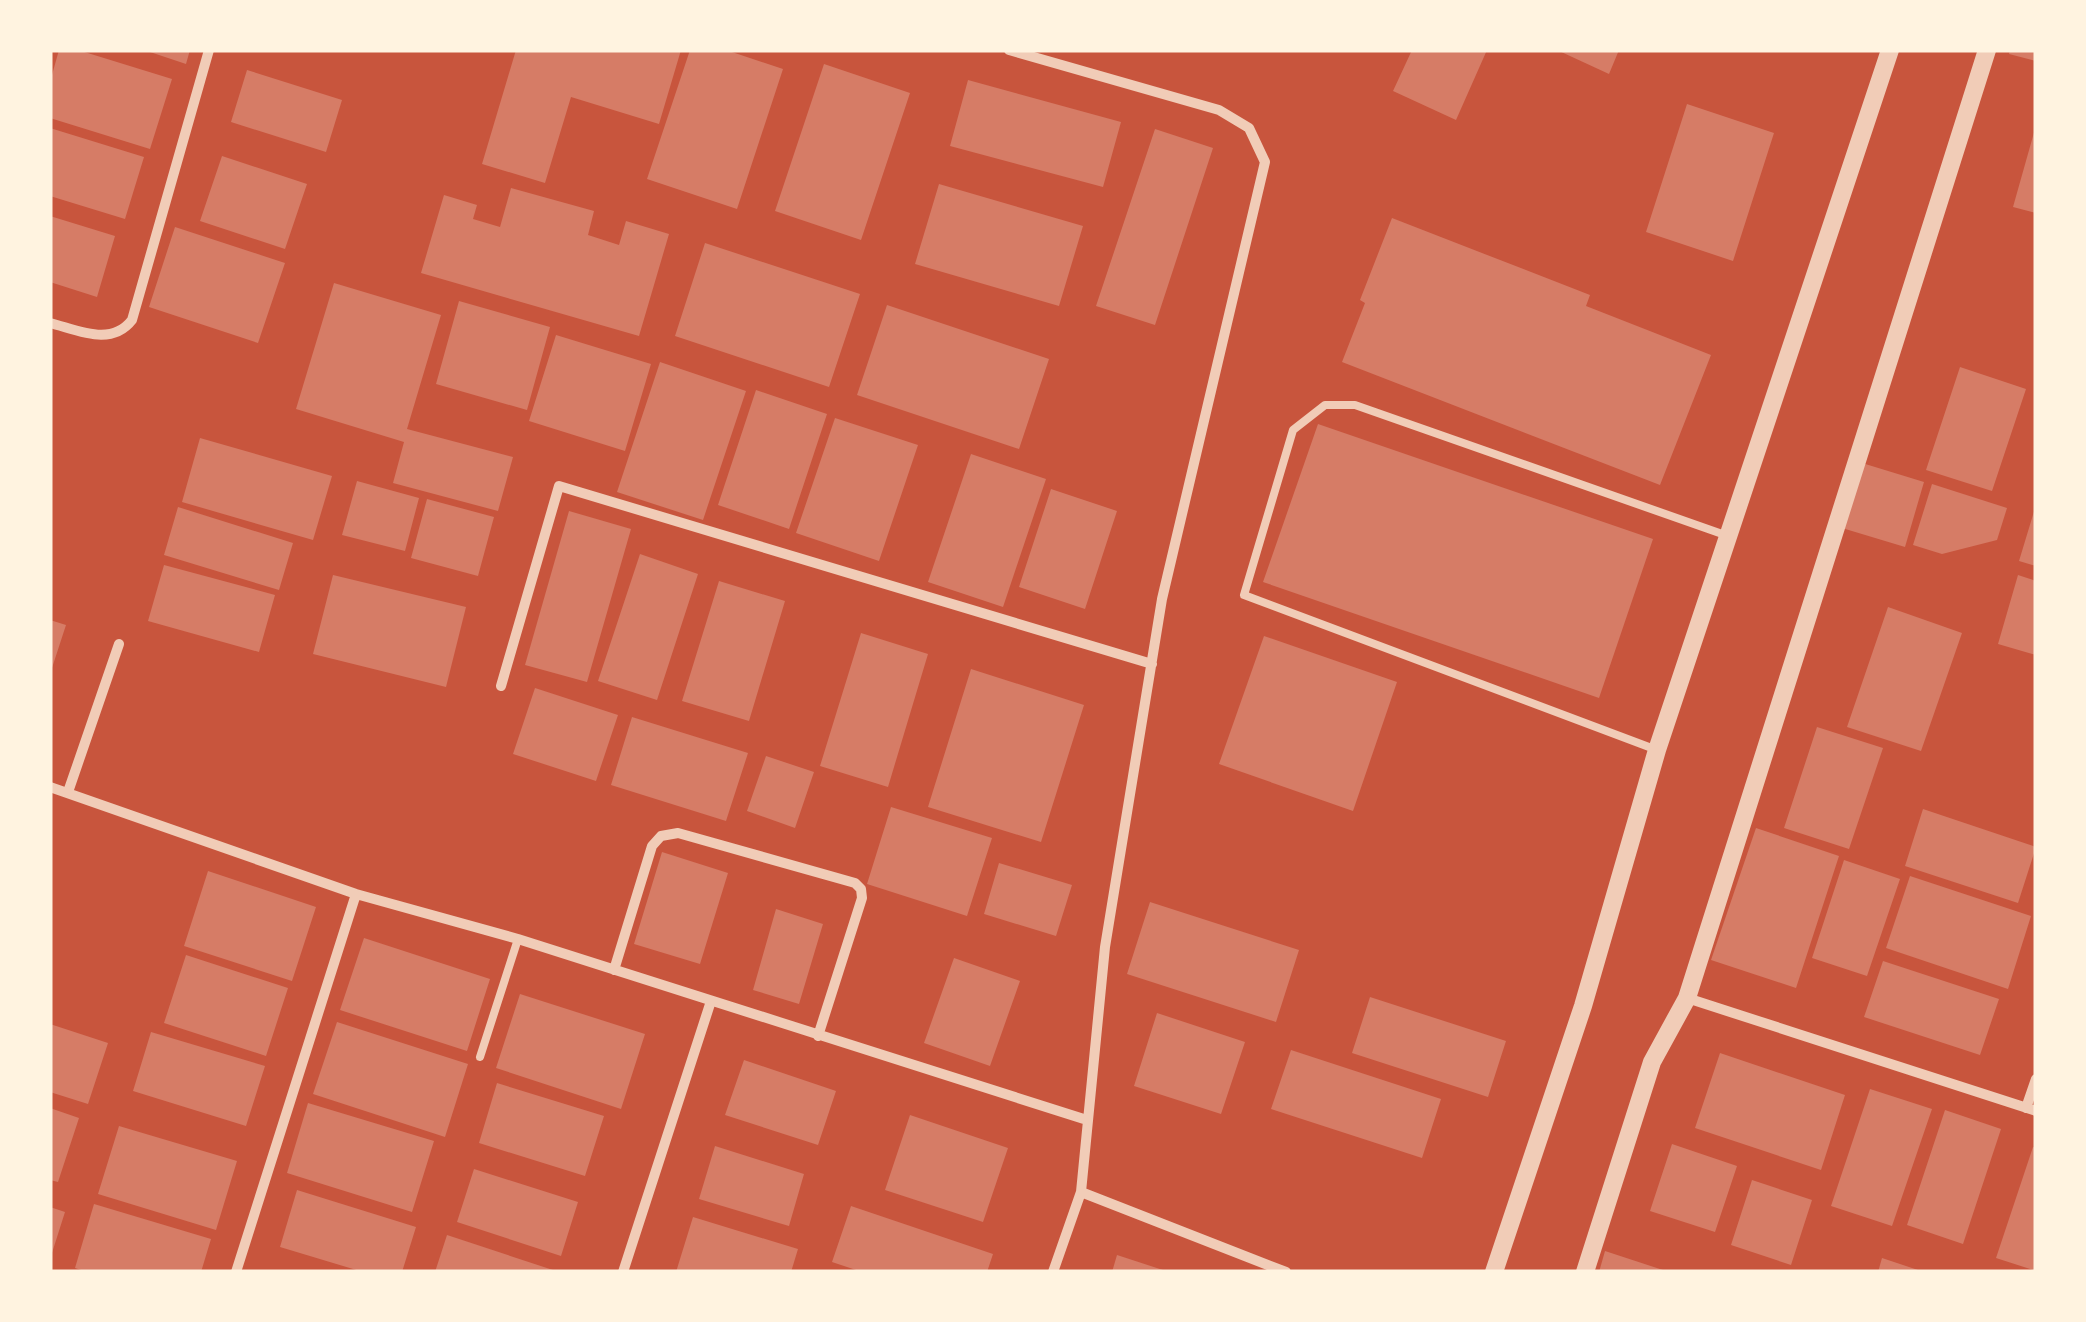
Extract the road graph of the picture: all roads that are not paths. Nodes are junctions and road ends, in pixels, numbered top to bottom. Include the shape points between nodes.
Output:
1 (210, 50) edge
2 (1008, 50) edge
3 (1890, 50) edge
4 (1987, 50) edge
5 (50, 323) edge
6 (1728, 536) junction
7 (119, 644) dead end
8 (1152, 664) junction
9 (501, 686) dead end
10 (1657, 750) junction
11 (50, 787) edge
12 (68, 792) junction
13 (356, 894) junction
14 (518, 939) junction
15 (614, 970) junction
16 (1687, 998) junction
17 (711, 1001) junction
18 (818, 1036) junction
19 (480, 1057) dead end
20 (2036, 1079) edge
21 (2031, 1110) edge
22 (1087, 1120) junction
23 (1081, 1192) junction
24 (236, 1272) edge
25 (622, 1272) edge
26 (1053, 1272) edge
27 (1286, 1272) edge
28 (1494, 1272) edge
29 (1584, 1272) edge

1 - 5 street via 132,320 104,336
2 - 8 street via 1220,110 1250,128 1265,162
3 - 6 street
4 - 16 street
6 - 10 street
6 - 10 lane via 1355,405 1324,405 1294,430 1244,596
7 - 12 street
8 - 9 street via 560,486
8 - 22 street via 1105,947
10 - 28 street via 1583,1006
11 - 12 street
12 - 13 street
13 - 14 street
13 - 24 street
14 - 15 street
14 - 19 lane
15 - 17 street
15 - 18 street via 652,846 666,834 855,883 862,898
16 - 21 street
16 - 29 street via 1652,1062
17 - 18 street
17 - 25 street
18 - 22 street
20 - 21 street
22 - 23 street
23 - 26 street
23 - 27 street

